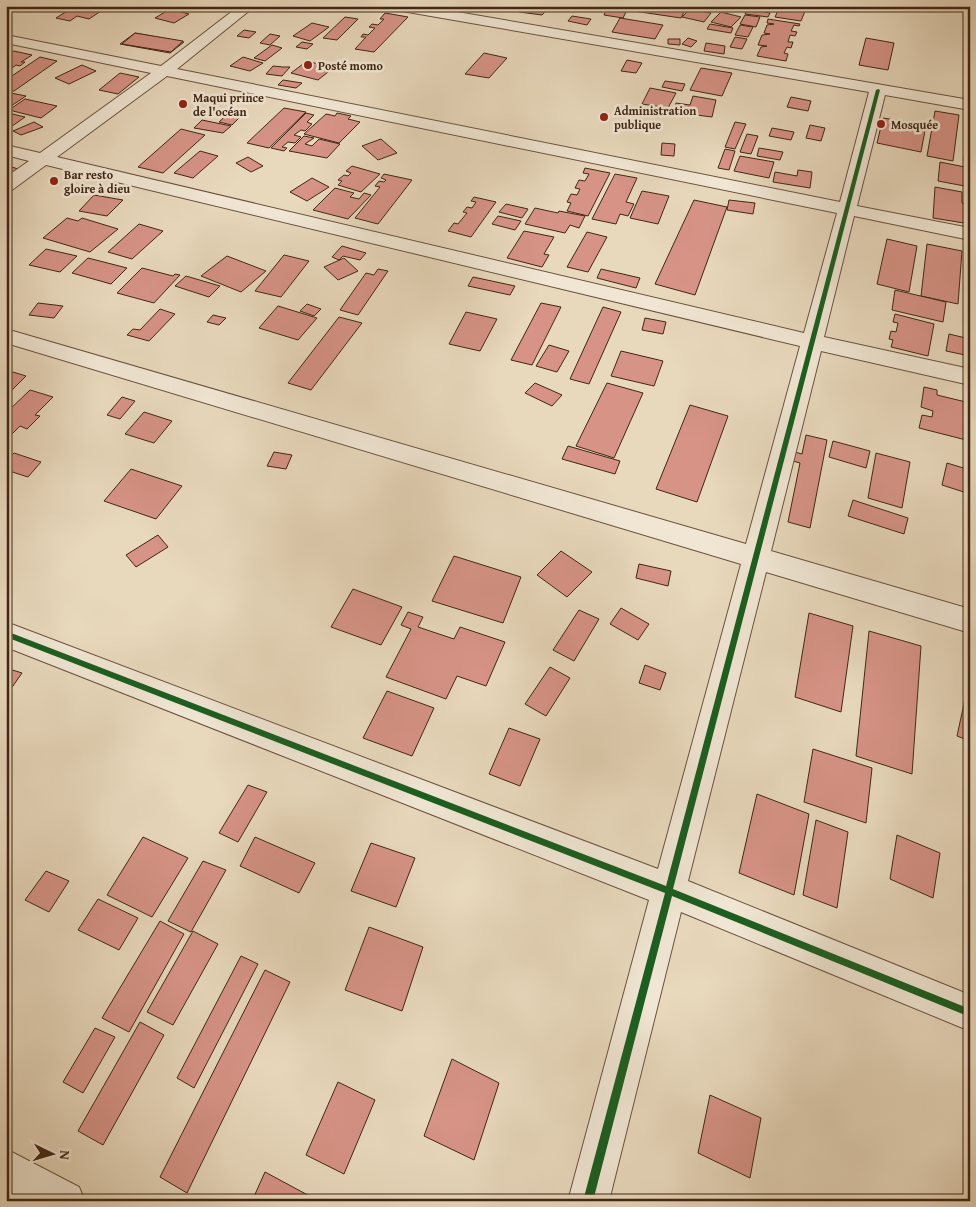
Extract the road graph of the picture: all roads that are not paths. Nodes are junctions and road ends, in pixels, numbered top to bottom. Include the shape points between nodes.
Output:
1 (248, 6) edge
2 (396, 6) edge
3 (6, 39) edge
4 (163, 72) junction
5 (878, 90) junction
6 (970, 105) edge
7 (6, 150) edge
8 (42, 159) junction
9 (6, 186) edge
10 (847, 210) junction
11 (970, 234) edge
12 (6, 336) edge
13 (812, 342) junction
14 (970, 377) edge
15 (756, 557) junction
16 (970, 621) edge
17 (6, 634) edge
18 (670, 891) junction
19 (970, 1013) edge
20 (6, 1168) edge
21 (65, 1201) edge
22 (588, 1201) edge

1 - 4 street
2 - 5 street
3 - 4 street
4 - 8 street
4 - 10 street
5 - 6 street
5 - 10 street
7 - 8 street
8 - 9 street
8 - 13 street
10 - 11 street
10 - 13 street
12 - 15 street
13 - 14 street
13 - 15 street
15 - 16 street
15 - 18 street
17 - 18 street
18 - 19 street
18 - 22 street
20 - 21 street

